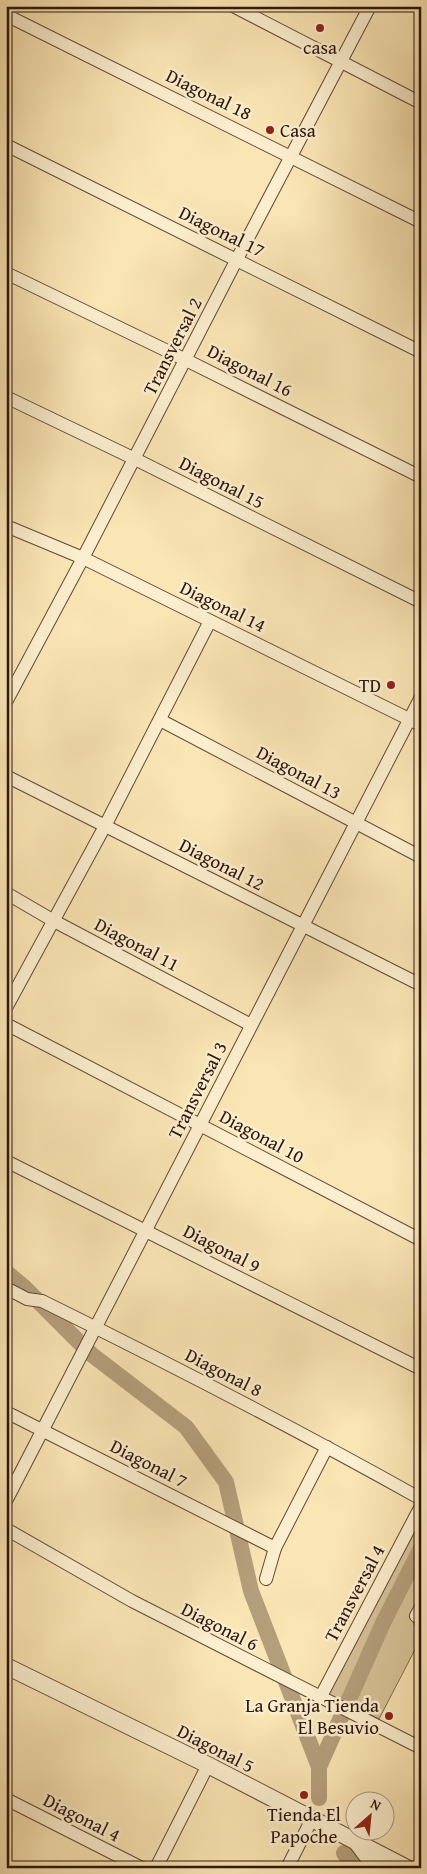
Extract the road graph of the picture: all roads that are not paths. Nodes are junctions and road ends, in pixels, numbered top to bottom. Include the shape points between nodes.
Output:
1 (233, 6) edge
2 (370, 6) edge
3 (6, 15) edge
4 (341, 63) junction
5 (421, 103) edge
6 (6, 145) edge
7 (290, 156) junction
8 (421, 222) edge
9 (237, 259) junction
10 (6, 273) edge
11 (421, 352) edge
12 (186, 360) junction
13 (6, 397) edge
14 (135, 459) junction
15 (421, 478) edge
16 (6, 526) edge
17 (83, 558) junction
18 (421, 602) edge
19 (210, 621) junction
20 (421, 697) edge
21 (6, 702) edge
22 (160, 720) junction
23 (415, 722) edge
24 (6, 776) edge
25 (355, 823) junction
26 (105, 826) junction
27 (421, 857) edge
28 (6, 893) edge
29 (54, 921) junction
30 (303, 926) junction
31 (421, 985) edge
32 (6, 1008) edge
33 (6, 1024) edge
34 (251, 1025) junction
35 (200, 1125) junction
36 (6, 1161) edge
37 (145, 1231) junction
38 (421, 1240) edge
39 (6, 1288) edge
40 (95, 1328) junction
41 (421, 1369) edge
42 (6, 1412) edge
43 (43, 1431) junction
44 (327, 1447) junction
45 (421, 1499) edge
46 (6, 1501) edge
47 (421, 1506) edge
48 (6, 1529) edge
49 (275, 1548) junction
50 (266, 1579) dead end
51 (6, 1666) edge
52 (320, 1698) junction
53 (421, 1748) edge
54 (208, 1766) junction
55 (6, 1799) edge
56 (319, 1822) junction
57 (344, 1834) edge
58 (354, 1842) edge
59 (358, 1842) edge
60 (142, 1868) edge
61 (156, 1868) edge
62 (287, 1868) edge
63 (376, 1868) edge
64 (407, 1868) edge

1 - 4 street
2 - 4 street, Transversal 2
3 - 7 street, Diagonal 18
4 - 5 street
4 - 7 street, Transversal 2
6 - 9 street, Diagonal 17
7 - 8 street, Diagonal 18
7 - 9 street, Transversal 2
9 - 11 street, Diagonal 17
9 - 12 street, Transversal 2
10 - 12 street, Diagonal 16
12 - 14 street, Transversal 2
12 - 15 street, Diagonal 16
13 - 14 street, Diagonal 15
14 - 17 street, Transversal 2
14 - 18 street, Diagonal 15
16 - 17 street, Diagonal 14
17 - 19 street, Diagonal 14
17 - 21 street, Transversal 2
19 - 22 street
19 - 23 street, Diagonal 14
20 - 23 street, Transversal 3
22 - 25 street, Diagonal 13
22 - 26 street
23 - 25 street, Transversal 3
24 - 26 street, Diagonal 12
25 - 27 street, Diagonal 13
25 - 30 street, Transversal 3
26 - 29 street
26 - 30 street, Diagonal 12
28 - 29 street, Diagonal 11
29 - 32 street
29 - 34 street, Diagonal 11
30 - 31 street, Diagonal 12
30 - 34 street, Transversal 3
33 - 35 street, Diagonal 10
34 - 35 street, Transversal 3
35 - 37 street, Transversal 3
35 - 38 street, Diagonal 10
36 - 37 street, Diagonal 9
37 - 40 street, Transversal 3
37 - 41 street, Diagonal 9
39 - 40 street, Diagonal 8 via 27,1299 42,1301
40 - 43 street, Transversal 3
40 - 44 street, Diagonal 8
42 - 43 street, Diagonal 7
43 - 46 street, Transversal 3
43 - 49 street, Diagonal 7
44 - 45 street, Diagonal 8
44 - 49 street
47 - 52 street, Transversal 4
48 - 52 street, Diagonal 6 via 132,1601
49 - 50 street
51 - 54 street, Diagonal 5
52 - 53 street, Diagonal 6
54 - 56 street, Diagonal 5
54 - 61 street
55 - 60 street, Diagonal 4
56 - 57 street, Diagonal 5
56 - 62 street
58 - 63 street
59 - 64 street, Diagonal 5

